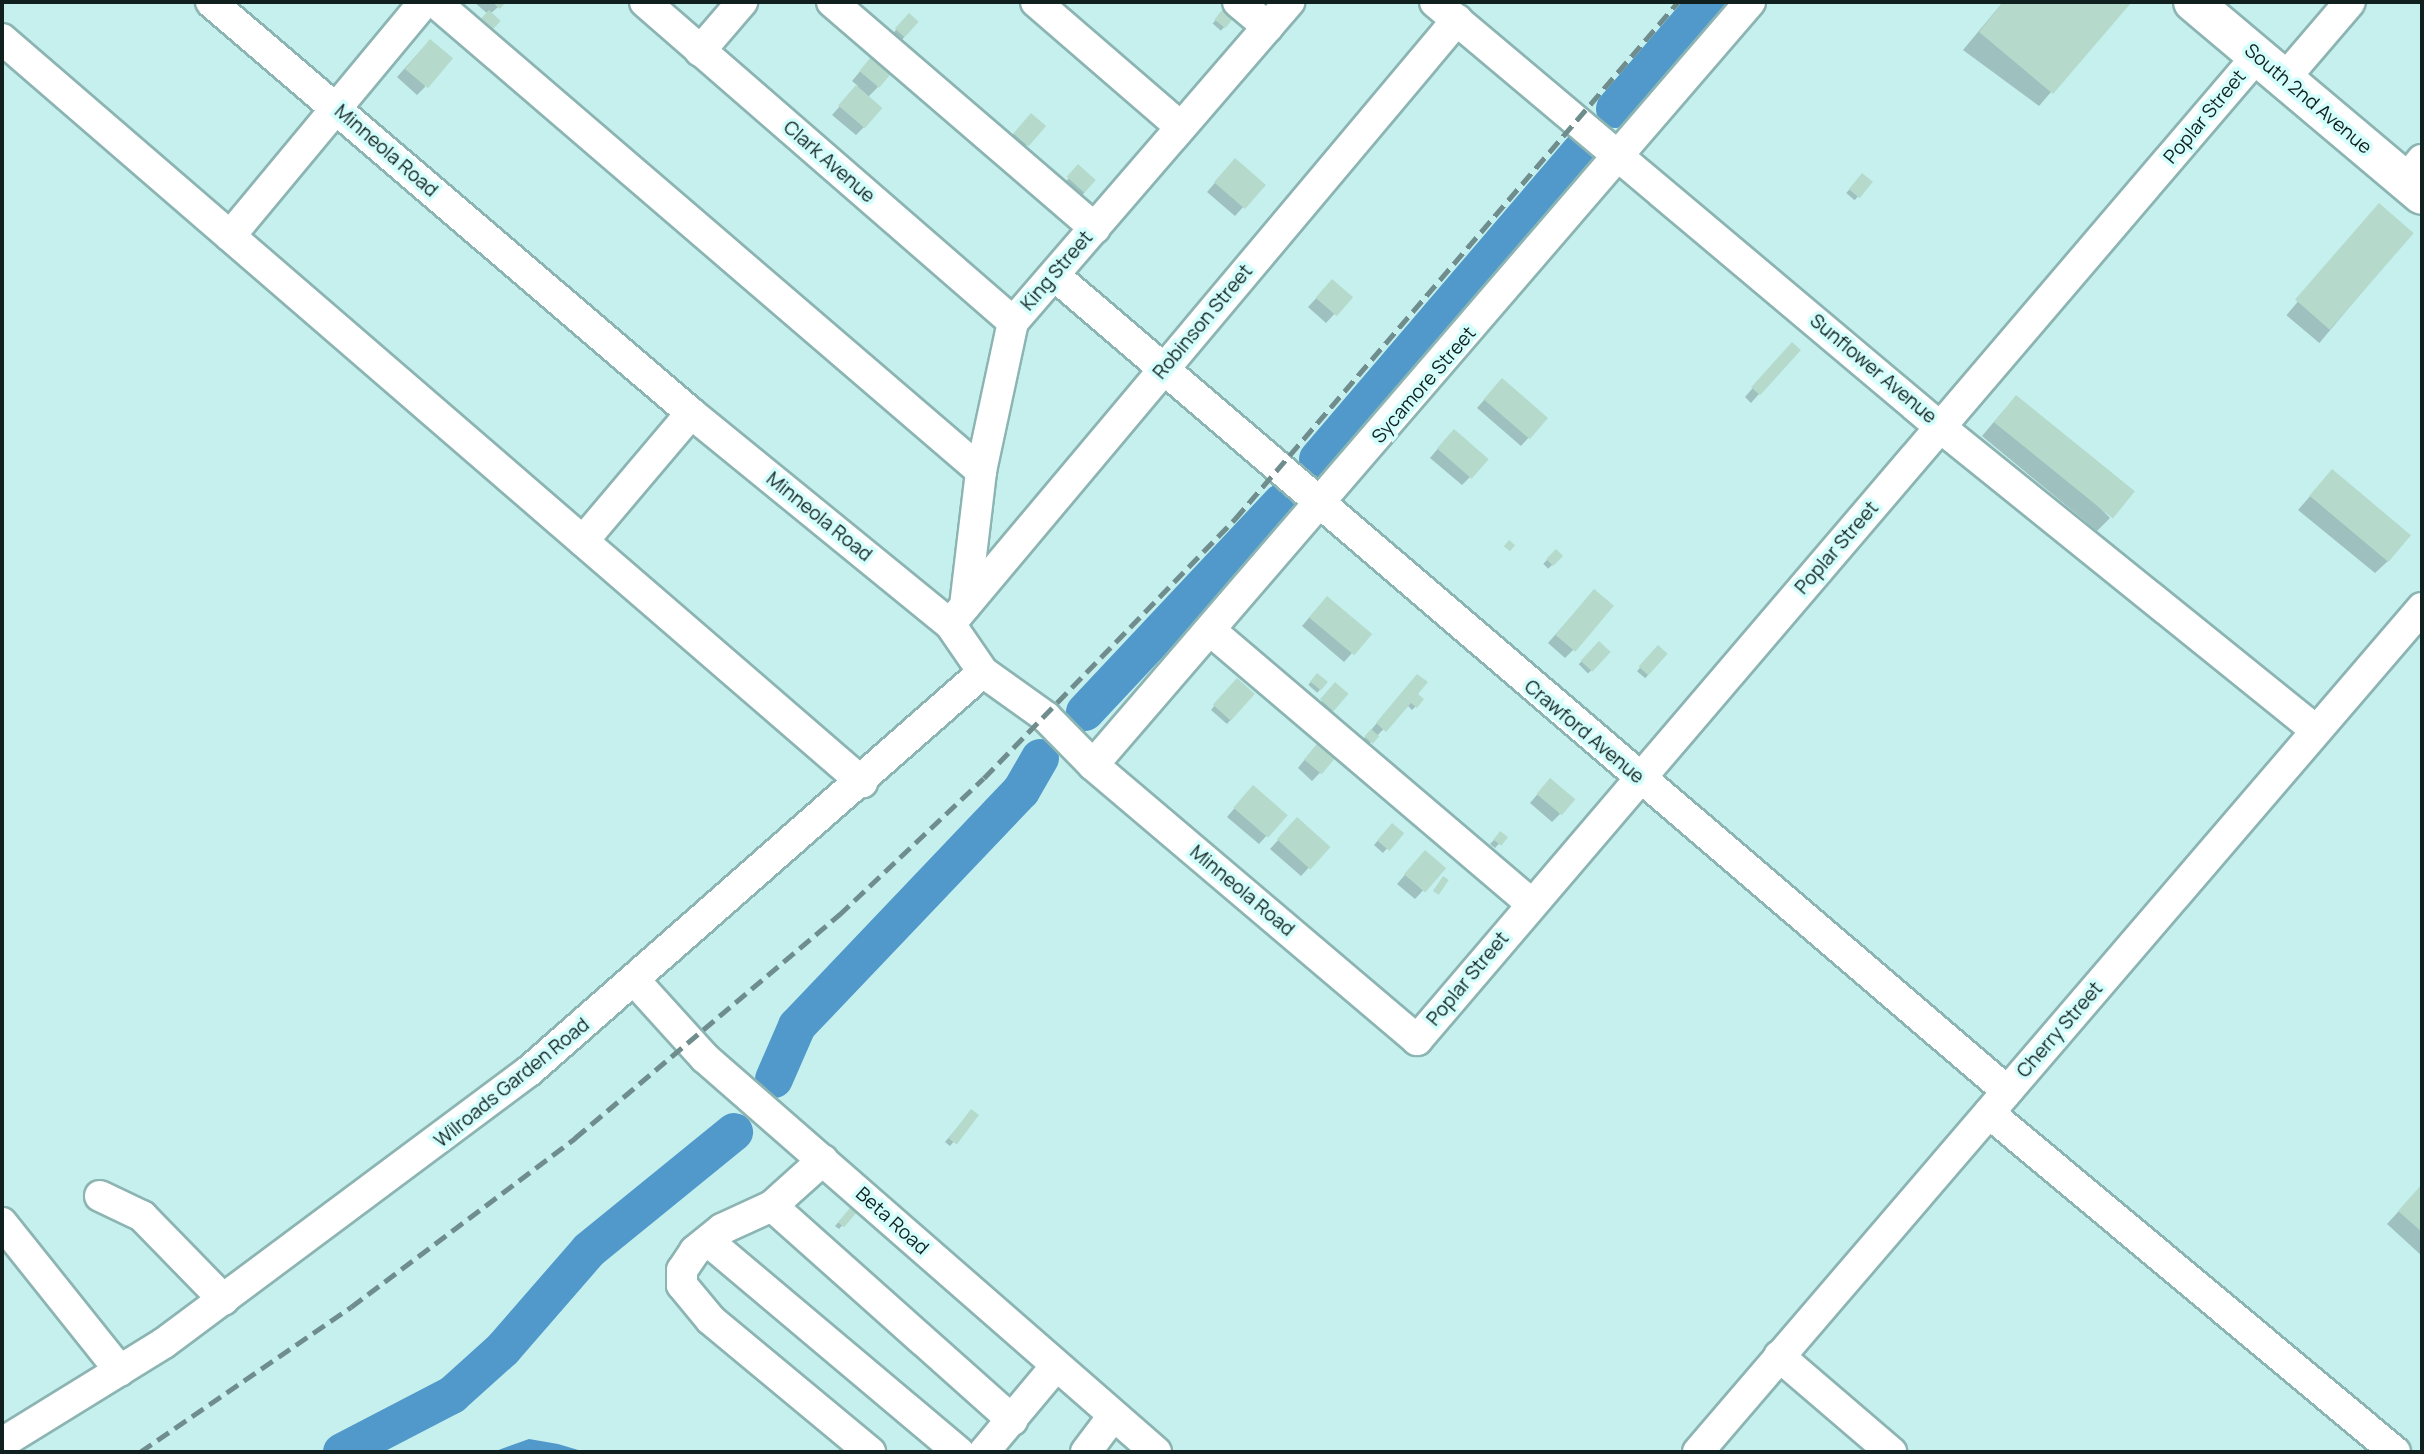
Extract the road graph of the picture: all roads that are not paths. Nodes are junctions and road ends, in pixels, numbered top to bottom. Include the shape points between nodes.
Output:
1 (211, 2) edge
2 (424, 2) edge
3 (435, 2) edge
4 (645, 2) edge
5 (742, 2) edge
6 (832, 2) edge
7 (1036, 2) edge
8 (1238, 2) edge
9 (1289, 2) edge
10 (1750, 2) edge
11 (2193, 2) edge
12 (2350, 2) edge
13 (1446, 11) edge
14 (1268, 27) junction
15 (2, 39) edge
16 (700, 51) junction
17 (2270, 67) junction
18 (336, 108) junction
19 (1181, 127) junction
20 (1620, 156) junction
21 (2416, 179) edge
22 (1095, 228) junction
23 (230, 236) junction
24 (1054, 275) junction
25 (1013, 322) junction
26 (1165, 368) junction
27 (691, 413) junction
28 (1941, 427) junction
29 (982, 471) junction
30 (1320, 507) junction
31 (583, 541) junction
32 (2421, 612) edge
33 (958, 615) junction
34 (1211, 631) junction
35 (983, 672) junction
36 (2315, 730) junction
37 (1093, 765) junction
38 (1639, 779) junction
39 (862, 782) junction
40 (1532, 904) junction
41 (636, 982) junction
42 (1417, 1040) joint
43 (1998, 1102) junction
44 (823, 1160) junction
45 (100, 1196) dead end
46 (772, 1206) junction
47 (2, 1223) edge
48 (708, 1241) junction
49 (224, 1300) junction
50 (1779, 1356) junction
51 (1056, 1366) junction
52 (120, 1371) junction
53 (1113, 1416) junction
54 (1012, 1420) junction
55 (2, 1443) edge
56 (870, 1452) edge
57 (959, 1452) edge
58 (984, 1452) edge
59 (1086, 1452) edge
60 (1156, 1452) edge
61 (1698, 1452) edge
62 (1891, 1452) edge
63 (2395, 1452) edge

1 - 18 street, Minneola Road
2 - 18 street
3 - 29 street
4 - 16 street, Clark Avenue
5 - 16 street
6 - 22 street
7 - 19 street
8 - 14 street
9 - 14 street, King Street
10 - 20 street, Sycamore Street
11 - 17 main road, South 2nd Avenue
12 - 17 street, Poplar Street
13 - 20 street, Sunflower Avenue
13 - 26 street, Robinson Street
14 - 19 street, King Street
15 - 23 street
16 - 25 street, Clark Avenue
17 - 21 main road, South 2nd Avenue
17 - 28 street, Poplar Street
18 - 23 street
18 - 27 street, Minneola Road
19 - 22 street, King Street
20 - 28 street, Sunflower Avenue
20 - 30 street, Sycamore Street
22 - 24 street, King Street
23 - 31 street
24 - 25 street, King Street
24 - 26 street, Crawford Avenue
25 - 29 street, King Street
26 - 30 street, Crawford Avenue
26 - 33 street, Robinson Street
27 - 31 street
27 - 33 street, Minneola Road
28 - 36 street, Sunflower Avenue
28 - 38 street, Poplar Street
29 - 33 street, King Street
30 - 34 street, Sycamore Street
30 - 38 street, Crawford Avenue
31 - 39 street
32 - 36 street, Cherry Street
33 - 35 street, Minneola Road
34 - 37 street, Sycamore Street
34 - 40 street
35 - 37 street, Minneola Road via 1046,717
35 - 39 street, Wilroads Garden Road
36 - 43 street, Cherry Street
37 - 42 street, Minneola Road
38 - 40 street, Poplar Street
38 - 43 street, Crawford Avenue
39 - 41 street, Wilroads Garden Road
40 - 42 street, Poplar Street
41 - 44 street, Beta Road via 705,1058
41 - 49 street, Wilroads Garden Road via 398,1174
43 - 50 street, Cherry Street
43 - 63 street, Crawford Avenue
44 - 46 street
44 - 51 street, Beta Road
45 - 49 street via 142,1216
46 - 48 street
46 - 54 street
47 - 52 street
48 - 56 street via 682,1270 682,1285 711,1320
48 - 57 street
49 - 52 street, Wilroads Garden Road
50 - 61 street, Cherry Street
50 - 62 street
51 - 53 street, Beta Road
51 - 54 street
52 - 55 street, Wilroads Garden Road
53 - 59 street
53 - 60 street, Beta Road
54 - 58 street

